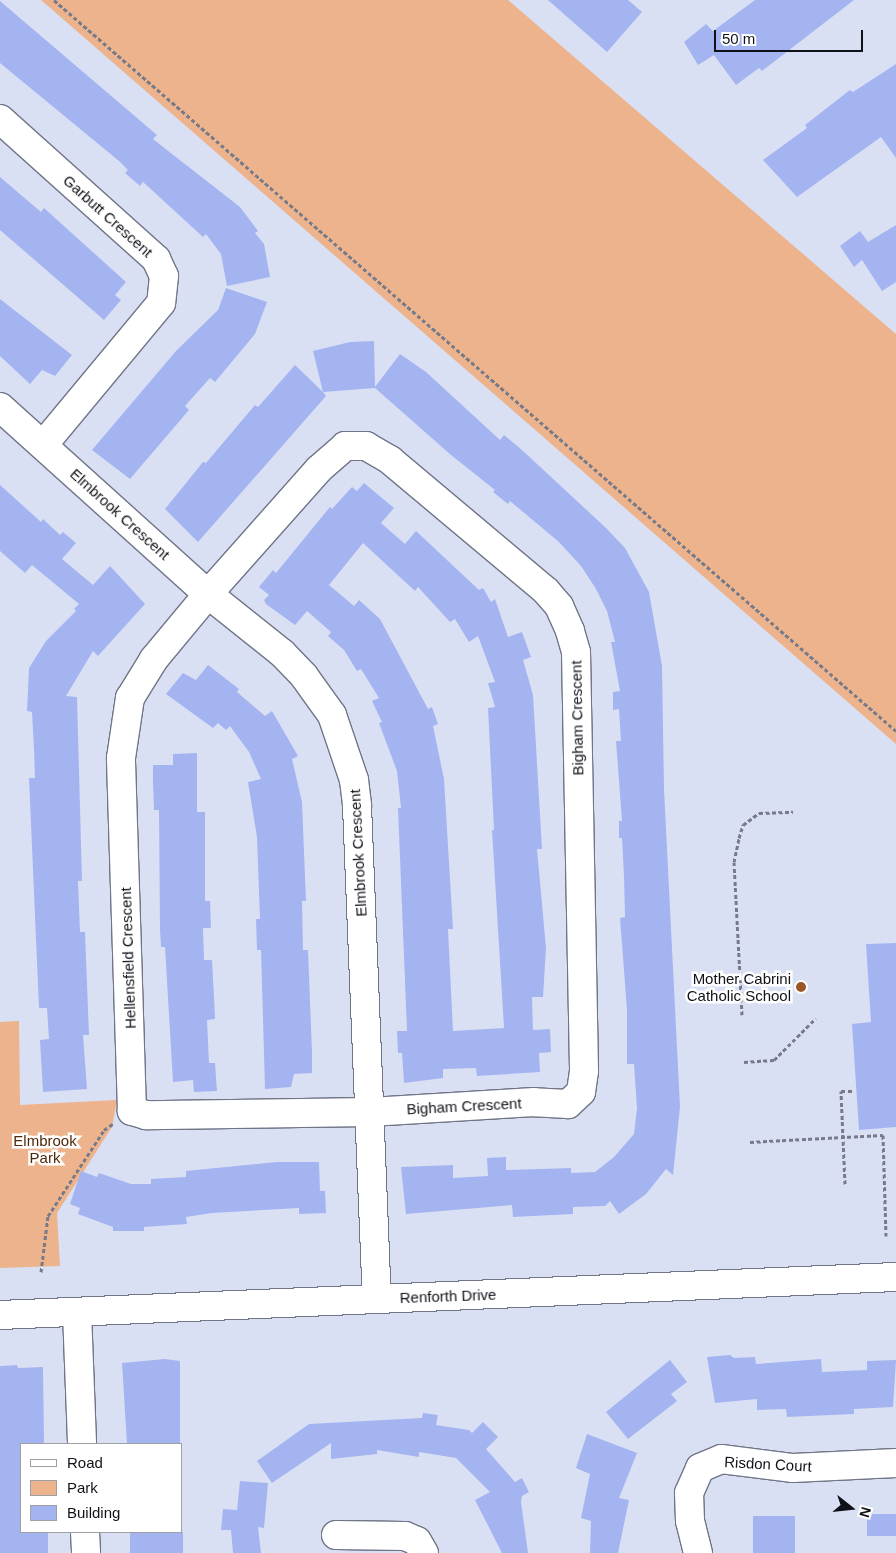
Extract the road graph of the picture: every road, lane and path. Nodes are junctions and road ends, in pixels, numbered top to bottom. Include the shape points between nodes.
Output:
1 (54, 0) edge
2 (0, 119) edge
3 (0, 407) edge
4 (44, 444) junction
5 (208, 594) junction
6 (896, 731) edge
7 (793, 812) dead end
8 (742, 1016) dead end
9 (816, 1018) dead end
10 (744, 1062) dead end
11 (853, 1091) dead end
12 (132, 1111) junction
13 (370, 1112) junction
14 (843, 1137) junction
15 (750, 1142) dead end
16 (846, 1184) dead end
17 (886, 1236) dead end
18 (41, 1272) dead end
19 (896, 1277) edge
20 (377, 1298) junction
21 (77, 1312) junction
22 (0, 1315) edge
23 (82, 1443) edge
24 (896, 1463) edge
25 (85, 1533) edge
26 (336, 1535) dead end
27 (86, 1553) edge
28 (424, 1553) edge
29 (698, 1553) edge

1 - 6 path
2 - 4 street, Garbutt Crescent via 156,259 164,276 161,303
3 - 4 street, Elmbrook Crescent
4 - 5 street, Elmbrook Crescent
5 - 12 street, Hellensfield Crescent via 154,659 130,698 123,730 121,758
5 - 13 street, Elmbrook Crescent via 304,676 332,715 343,743 354,780 357,806
5 - 13 street, Bigham Crescent via 319,469 345,446 366,446 390,460 546,591 558,606 570,631 576,652 584,1071 581,1092 568,1104 534,1102
7 - 8 path via 759,813 744,826 739,838 734,862
9 - 10 path via 774,1060
11 - 14 path via 841,1092
12 - 13 street via 146,1115
12 - 18 path via 104,1130 48,1216
13 - 20 street, Elmbrook Crescent
14 - 15 path
14 - 16 path
14 - 17 path via 883,1135
19 - 20 street, Renforth Drive
20 - 21 street, Renforth Drive
21 - 22 street, Renforth Drive
21 - 23 street
24 - 29 street, Risdon Court via 793,1468 721,1459 700,1468 689,1493 690,1521
25 - 27 street
26 - 28 street via 405,1536 417,1541

